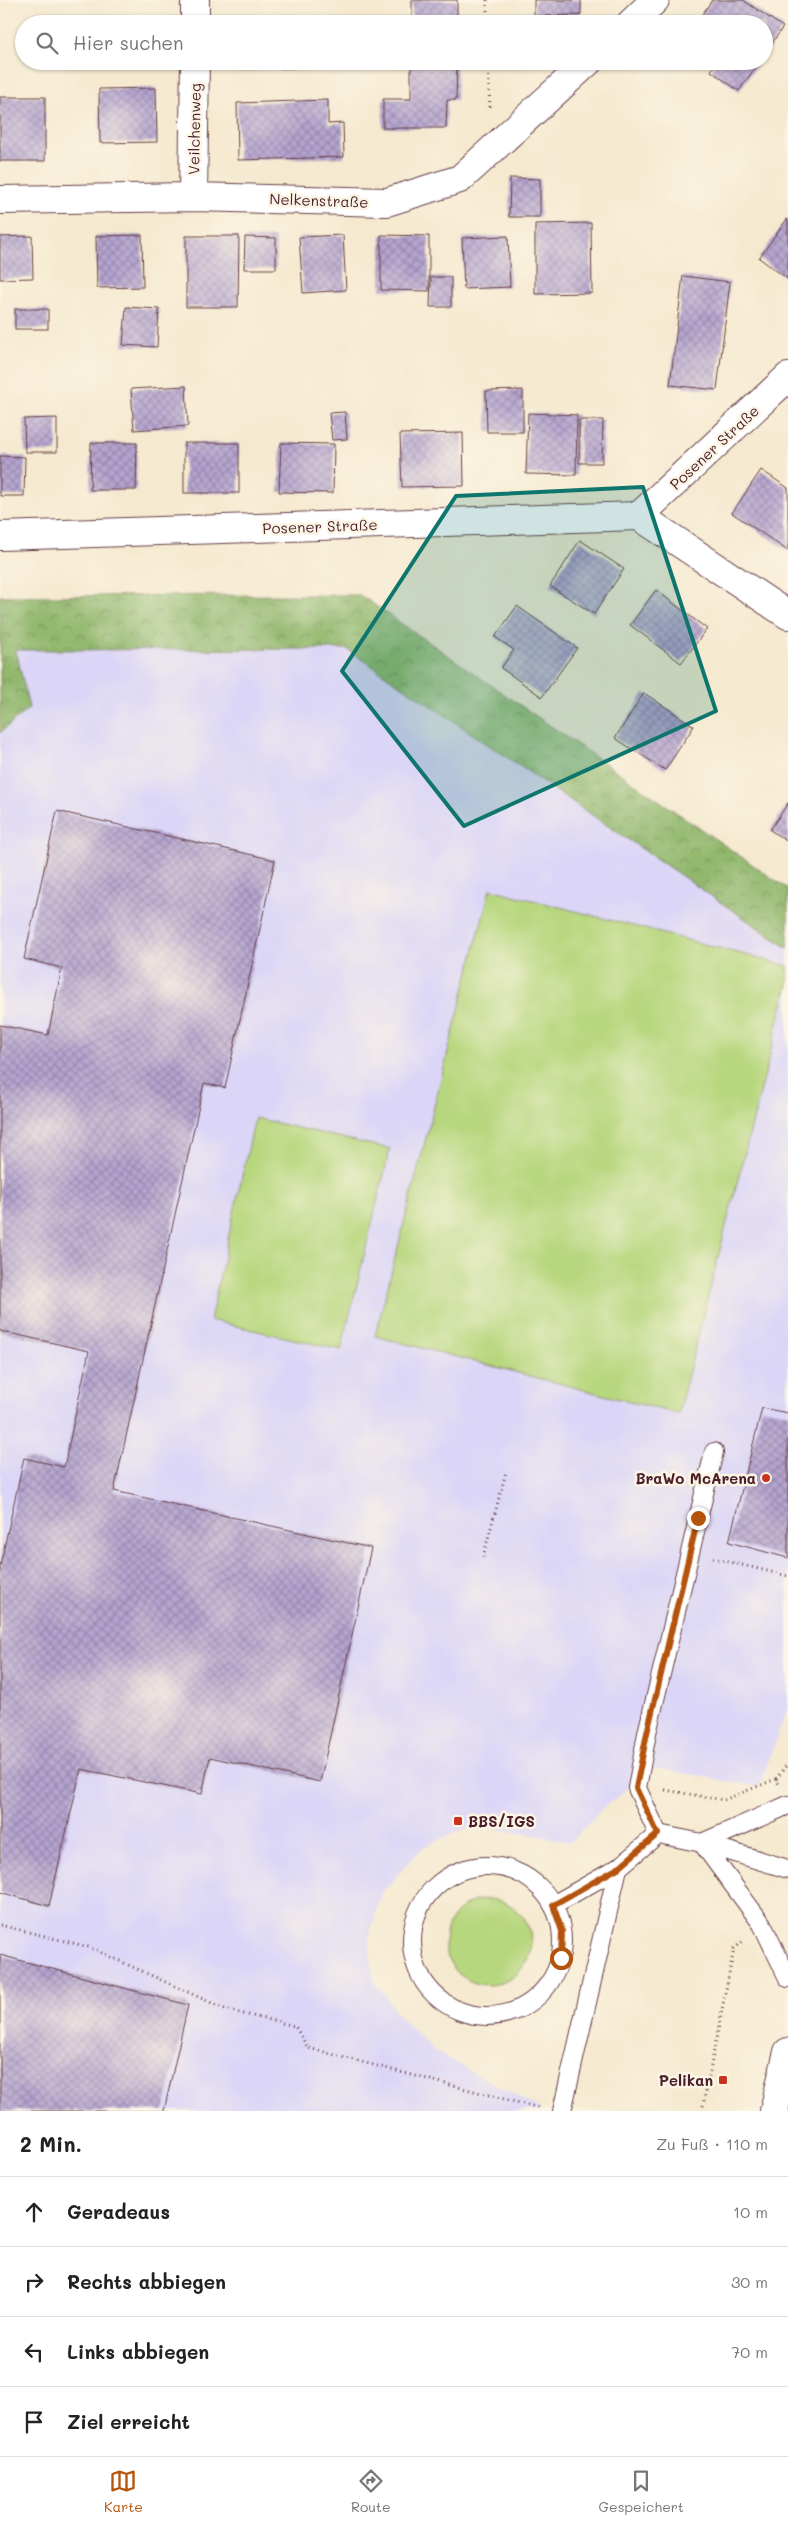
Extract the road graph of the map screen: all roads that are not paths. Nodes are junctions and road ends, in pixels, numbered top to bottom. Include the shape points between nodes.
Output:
1 (195, 0) edge
2 (655, 0) edge
3 (195, 15) edge
4 (639, 15) edge
5 (195, 70) edge
6 (579, 70) edge
7 (193, 196) junction
8 (0, 200) edge
9 (788, 377) edge
10 (639, 516) junction
11 (0, 536) edge
12 (788, 615) edge
13 (714, 1452) dead end
14 (788, 1805) edge
15 (658, 1834) junction
16 (702, 1843) junction
17 (618, 1868) junction
18 (788, 1869) edge
19 (553, 1905) junction
20 (788, 1978) edge
21 (788, 2052) edge
22 (562, 2111) edge
23 (774, 2111) edge

1 - 3 street
2 - 4 street
5 - 7 street, Veilchenweg
6 - 7 street, Nelkenstraße via 460,179 388,202
7 - 8 street, Nelkenstraße
9 - 10 street, Posener Straße
10 - 11 street, Posener Straße
10 - 12 street
13 - 15 lane via 636,1788
14 - 16 lane
15 - 16 lane
15 - 17 lane
16 - 18 lane
16 - 20 lane via 762,1924
17 - 19 lane
17 - 22 lane
19 - 19 lane via 538,1884 510,1868 483,1864 446,1876 426,1894 415,1914 410,1940 414,1965 427,1988 445,2004 469,2015 494,2017 519,2010 540,1996 561,1958 562,1931
21 - 23 street

